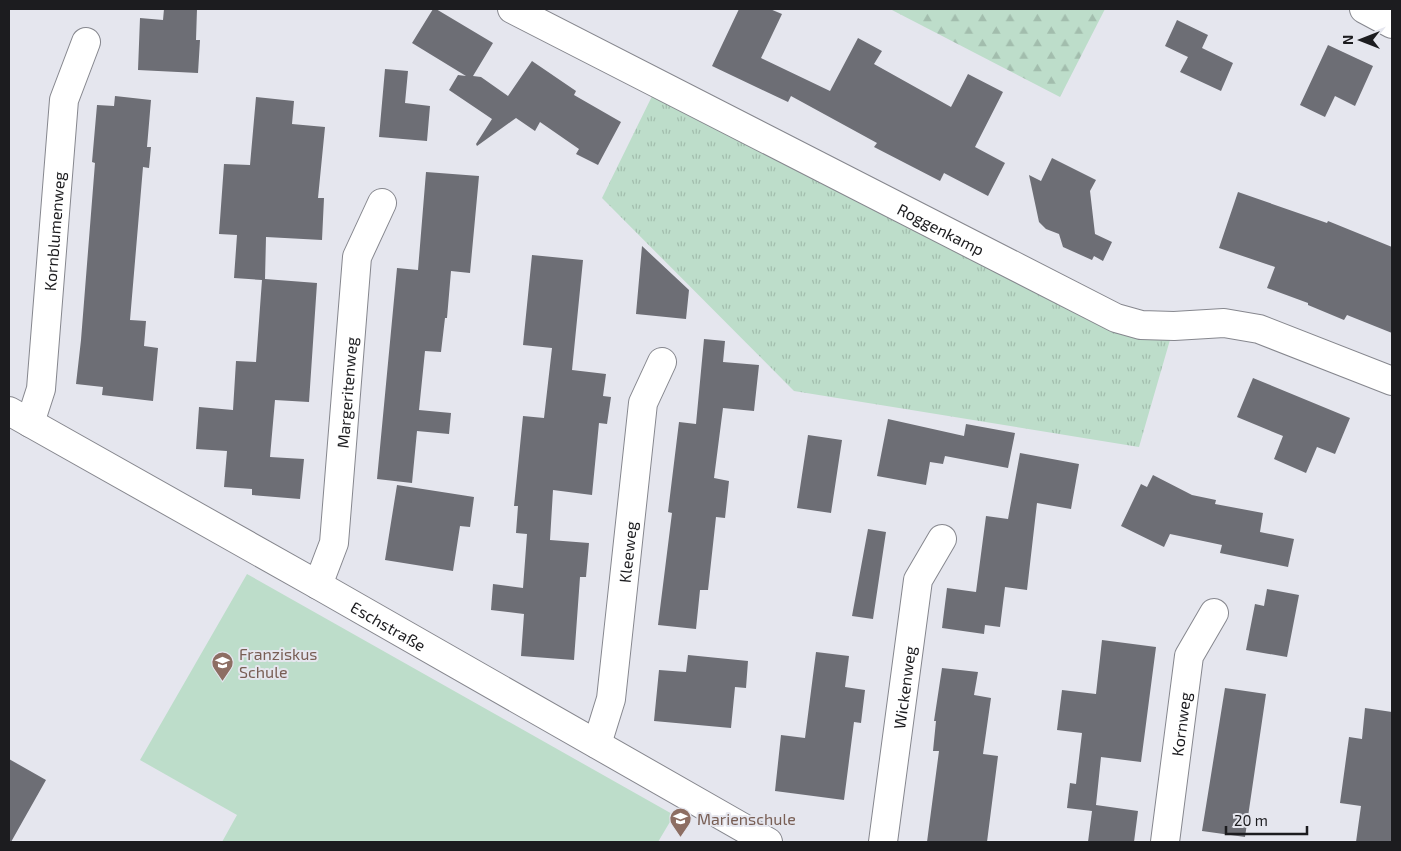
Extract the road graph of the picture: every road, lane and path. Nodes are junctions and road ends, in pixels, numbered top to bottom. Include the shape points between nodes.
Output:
1 (512, 9) edge
2 (1364, 9) edge
3 (1392, 24) edge
4 (86, 42) dead end
5 (382, 203) dead end
6 (662, 362) dead end
7 (1392, 381) edge
8 (20, 417) edge
9 (942, 539) dead end
10 (318, 585) junction
11 (1214, 613) dead end
12 (597, 744) junction
13 (768, 842) edge
14 (884, 842) edge
15 (1165, 842) edge

1 - 7 street, Roggenkamp via 1116,318 1141,325 1224,323 1259,329
2 - 3 street
4 - 8 street, Kornblumenweg via 64,100 41,389
5 - 10 street, Margeritenweg via 357,258 334,542
6 - 12 street, Kleeweg via 643,403 611,699
8 - 10 street, Eschstraße
9 - 14 street, Wickenweg via 918,580
10 - 12 street, Eschstraße
11 - 15 street, Kornweg via 1189,656
12 - 13 street, Eschstraße

